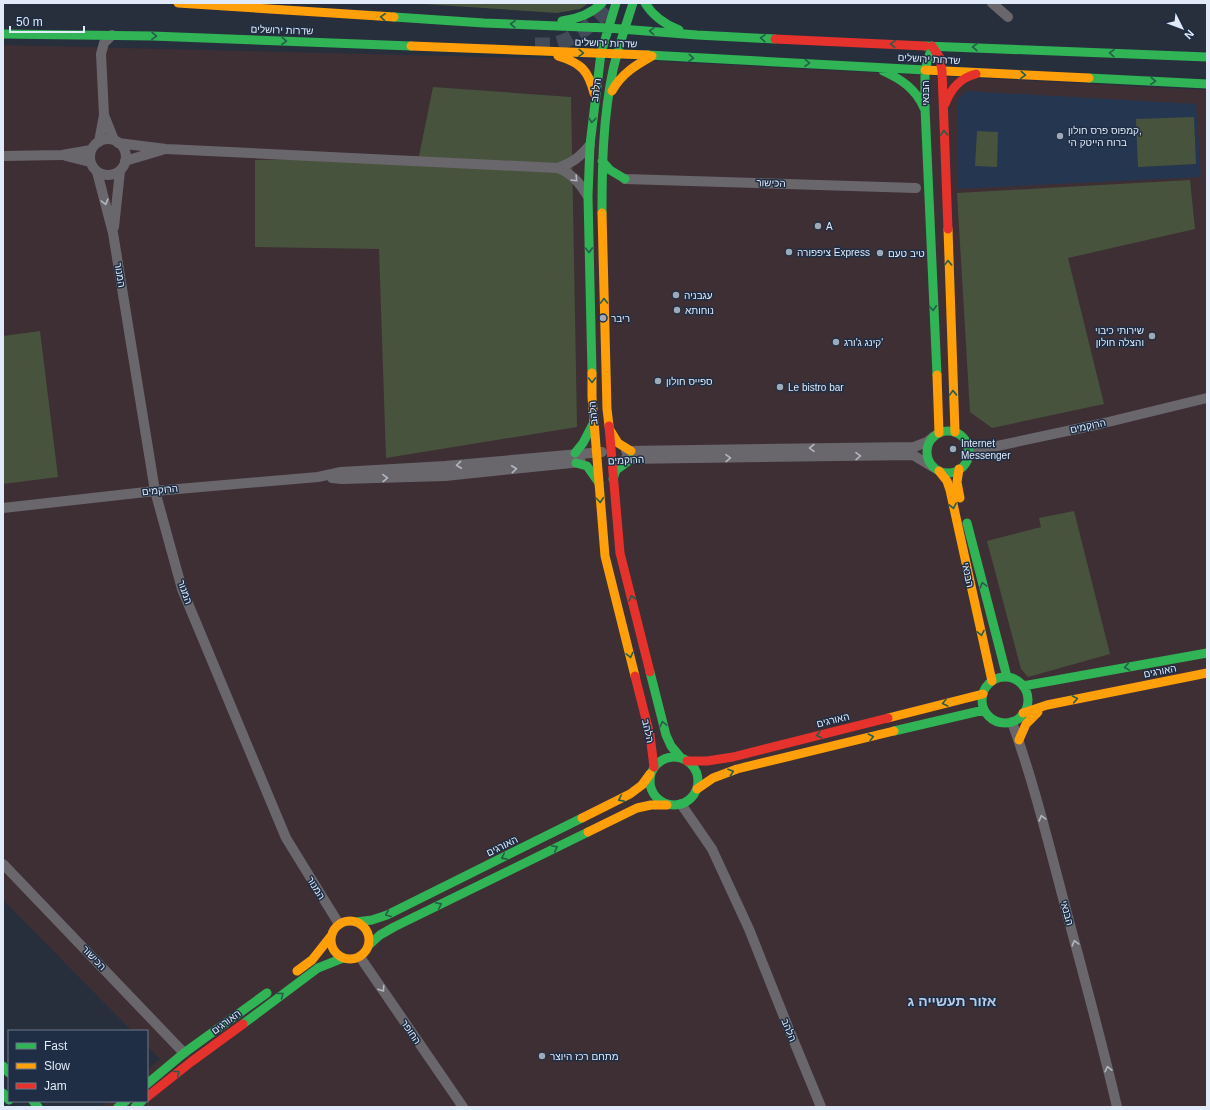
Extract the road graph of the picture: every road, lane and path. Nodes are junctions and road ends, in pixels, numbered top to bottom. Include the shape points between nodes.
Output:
1 (178, 3) edge
2 (602, 3) edge
3 (616, 3) edge
4 (633, 3) edge
5 (645, 3) edge
6 (992, 3) edge
7 (1008, 17) dead end
8 (533, 25) junction
9 (608, 28) junction
10 (625, 29) junction
11 (3, 34) edge
12 (77, 34) junction
13 (112, 35) junction
14 (697, 35) junction
15 (344, 44) junction
16 (535, 45) tunnel mouth
17 (932, 46) junction
18 (521, 51) junction
19 (101, 54) junction
20 (601, 54) junction
21 (618, 55) junction
22 (652, 56) junction
23 (1207, 57) edge
24 (872, 66) junction
25 (925, 70) junction
26 (942, 71) junction
27 (984, 73) junction
28 (1207, 84) edge
29 (595, 96) junction
30 (608, 100) junction
31 (925, 108) junction
32 (943, 109) junction
33 (104, 115) junction
34 (100, 142) junction
35 (116, 142) junction
36 (590, 145) junction
37 (166, 149) junction
38 (91, 150) junction
39 (62, 155) junction
40 (3, 156) edge
41 (125, 161) junction
42 (602, 161) junction
43 (90, 162) junction
44 (558, 168) junction
45 (120, 171) junction
46 (97, 172) junction
47 (927, 175) junction
48 (617, 182) junction
49 (916, 188) junction
50 (603, 195) junction
51 (588, 196) junction
52 (928, 200) junction
53 (113, 233) junction
54 (1207, 398) edge
55 (594, 422) junction
56 (608, 424) junction
57 (955, 432) junction
58 (936, 435) junction
59 (968, 448) junction
60 (631, 455) junction
61 (597, 456) junction
62 (611, 456) junction
63 (576, 458) junction
64 (936, 469) junction
65 (959, 470) junction
66 (613, 479) junction
67 (599, 483) junction
68 (155, 491) junction
69 (3, 508) edge
70 (1207, 653) edge
71 (1207, 673) edge
72 (1007, 677) junction
73 (992, 681) junction
74 (1023, 686) junction
75 (983, 694) junction
76 (1047, 705) junction
77 (984, 710) junction
78 (1023, 713) junction
79 (1012, 722) junction
80 (1018, 740) junction
81 (684, 760) junction
82 (652, 771) junction
83 (697, 789) junction
84 (667, 804) junction
85 (681, 804) junction
86 (3, 864) edge
87 (356, 922) junction
88 (339, 924) junction
89 (331, 936) junction
90 (369, 945) junction
91 (360, 957) junction
92 (342, 958) junction
93 (286, 978) dead end
94 (274, 988) dead end
95 (184, 1053) junction
96 (148, 1083) edge
97 (148, 1096) edge
98 (463, 1107) edge
99 (821, 1107) edge
100 (1117, 1107) edge

8 -> 1 street, שדרות ירושלים
2 - 8 street via 586,15 573,20
3 - 9 street, הלהב
4 - 10 street, הלהב
5 - 14 street via 651,14 662,22 677,30
6 - 7 street
8 - 9 street, שדרות ירושלים
9 - 10 street, שדרות ירושלים
9 - 20 street, הלהב
14 -> 10 street, שדרות ירושלים
10 - 21 street, הלהב
11 - 12 street, שדרות ירושלים
12 - 13 street, שדרות ירושלים
12 - 19 street via 93,40
13 -> 15 street, שדרות ירושלים
13 - 19 street via 104,43
17 -> 14 street, שדרות ירושלים
15 - 16 street via 423,40
15 - 18 street, שדרות ירושלים
23 -> 17 street, שדרות ירושלים
17 - 25 street, הבנאי
17 - 26 street, הבנאי via 940,58
18 -> 20 street, שדרות ירושלים
18 - 29 street via 552,55 584,68 592,82
19 - 33 street
20 - 21 street, שדרות ירושלים
20 - 29 street, הלהב
21 - 22 street, שדרות ירושלים
21 - 30 street, הלהב
22 -> 24 street, שדרות ירושלים
22 - 30 street via 619,78
24 - 25 street, שדרות ירושלים
24 - 31 street via 898,77 912,88
25 - 26 street, שדרות ירושלים
25 - 31 street, הבנאי
26 - 27 street, שדרות ירושלים
26 - 32 street, הבנאי
27 -> 28 street, שדרות ירושלים
27 - 32 street via 961,79 947,97
29 -> 36 street, הלהב
30 - 42 street, הלהב
31 - 47 street, הבנאי
57 -> 32 street, הבנאי
33 - 34 street
33 - 35 street
34 - 35 street
34 - 38 street
35 - 37 street
35 - 41 street via 125,151
36 - 44 street via 576,160
36 - 51 street, הלהב
37 - 41 street
37 - 44 street
38 - 39 street
38 - 43 street
39 - 40 street
39 - 43 street
41 - 45 street
42 - 48 street
42 - 50 street, הלהב
43 - 46 street
44 -> 51 street via 575,178
45 - 46 street via 108,175
45 - 53 street, המנור
46 -> 53 street, המנור
47 - 49 street
47 - 52 street, הבנאי
48 - 49 street, הכישור
48 - 50 street
49 - 52 street via 925,194
56 -> 50 street, הלהב
51 -> 55 street, הלהב
52 -> 58 street, הבנאי
53 - 68 street, המנור
54 - 59 street, הרוקמים via 997,446
55 - 61 street, הלהב
55 - 63 street
56 - 60 street via 613,439
56 - 62 street, הלהב
57 - 58 street via 947,431
57 - 59 street via 964,438
58 -> 60 street, הרוקמים via 914,447
58 - 64 street via 927,449 929,461
59 - 65 street via 967,460
60 - 62 street, הרוקמים
60 -> 64 street, הרוקמים via 913,455
60 - 66 street via 616,470
61 - 62 street, הרוקמים
61 - 63 street, הרוקמים
61 - 67 street, הלהב
62 - 66 street, הלהב
63 - 67 street via 587,466
63 - 68 street, הרוקמים via 445,476 342,479 318,477
64 - 65 street via 946,472
64 -> 73 street, הבנאי via 947,481 950,490
72 -> 65 street, הבנאי via 958,489
81 -> 66 street, הלהב via 671,746 666,735 620,552
67 -> 82 street, הלהב via 605,556 650,735
68 - 69 street, הרוקמים
68 - 88 street, המנור via 182,589 262,784 286,838
70 -> 74 street, האורגים
76 -> 71 street, האורגים
72 - 73 street
72 - 74 street
73 - 75 street
74 - 78 street via 1028,699
75 - 77 street
75 -> 81 street, האורגים via 733,757 707,761
76 - 78 street, האורגים
76 - 80 street via 1032,716
77 - 79 street via 996,721
83 -> 77 street via 713,778 737,770
78 - 79 street
79 - 80 street, הבנאי
100 -> 80 street, הבנאי via 1052,854 1028,766
81 - 82 street via 669,757 658,763
81 - 83 street via 692,765 697,776
82 - 84 street via 652,793
82 -> 87 street, האורגים via 642,785 630,794 387,915
83 - 85 street via 688,801
84 - 85 street
90 -> 84 street via 394,927 637,808
85 - 99 street, הלהב via 712,849 740,909
86 - 95 street, הכישור
87 - 88 street
87 - 90 street via 367,931
88 - 89 street
89 - 92 street via 331,945 335,953
89 - 93 street via 312,960
90 - 91 street
91 - 92 street via 348,960
91 -> 98 street, החופר
97 -> 92 street, האורגים via 318,968
94 - 95 street, האורגים
95 - 96 street, האורגים

